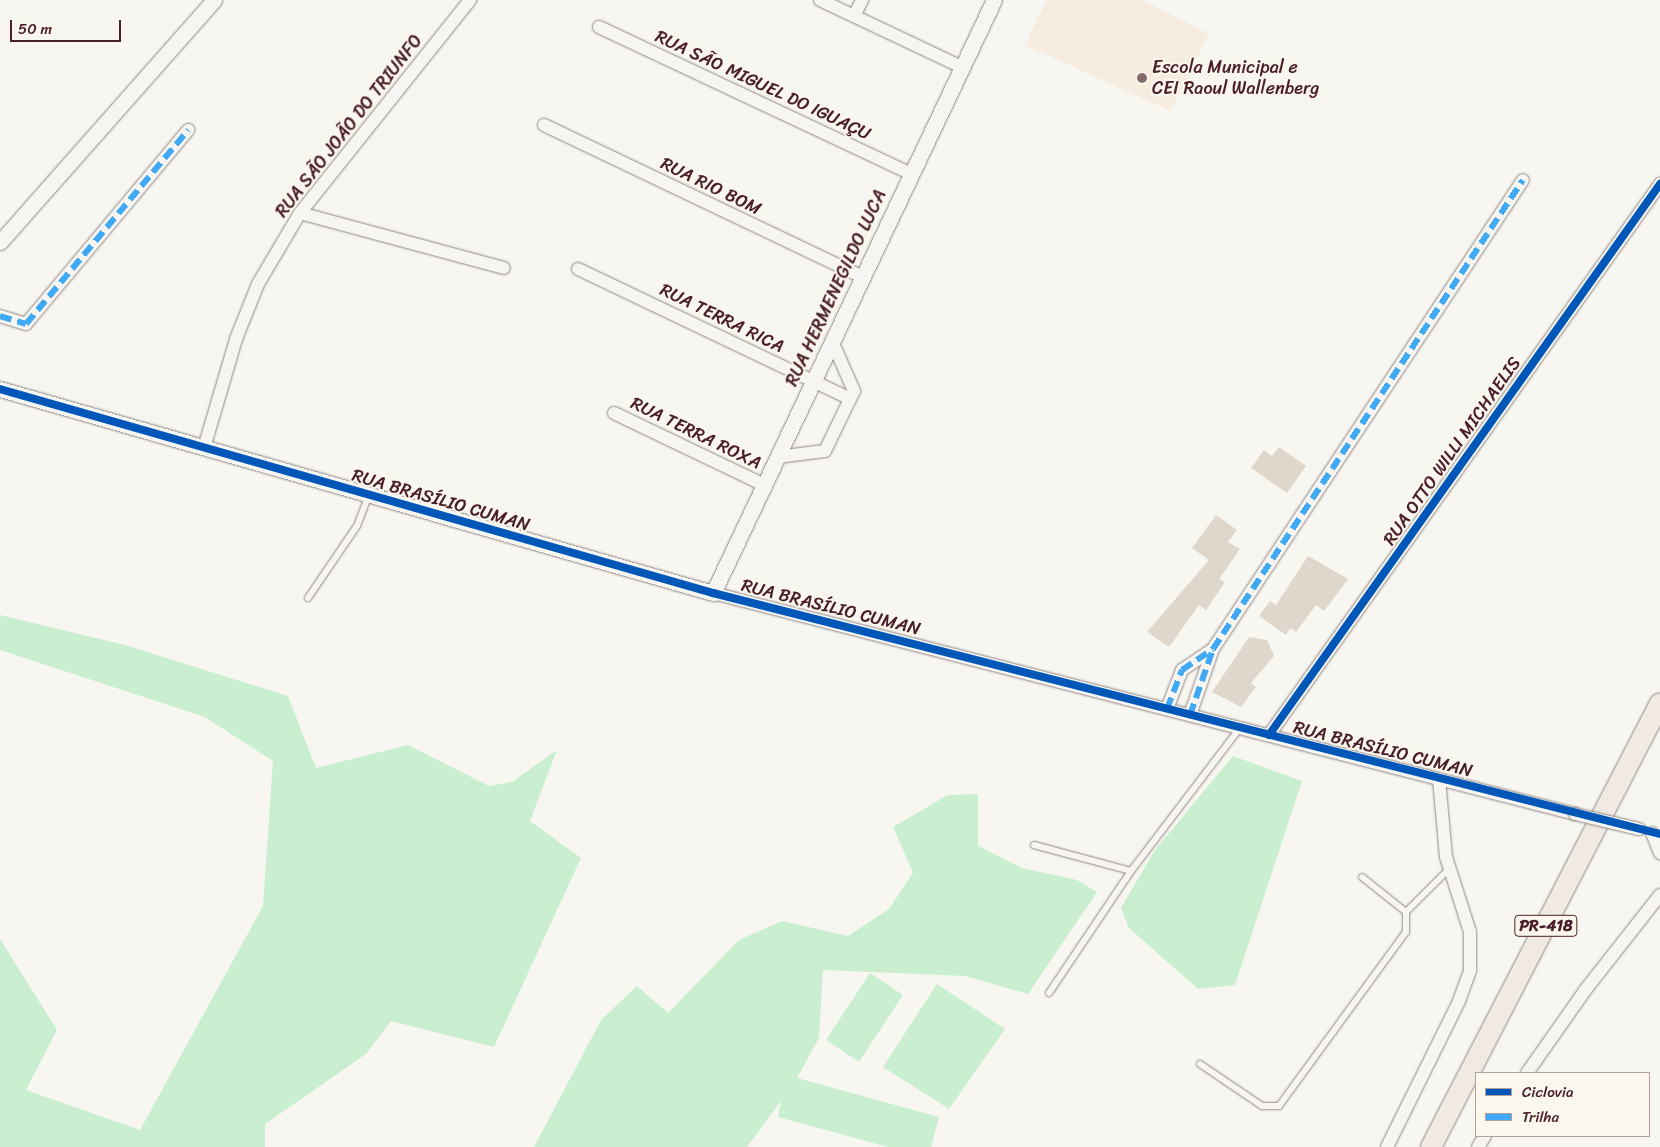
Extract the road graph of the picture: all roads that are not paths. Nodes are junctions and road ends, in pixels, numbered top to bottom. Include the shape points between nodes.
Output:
1 (214, 0) edge
2 (470, 0) edge
3 (820, 0) edge
4 (862, 0) edge
5 (994, 0) edge
6 (854, 16) junction
7 (599, 27) dead end
8 (962, 66) junction
9 (544, 125) dead end
10 (188, 130) dead end
11 (911, 174) junction
12 (1523, 180) dead end
13 (1660, 184) edge
14 (300, 213) junction
15 (0, 242) edge
16 (504, 268) dead end
17 (578, 269) dead end
18 (862, 277) junction
19 (0, 316) edge
20 (832, 340) junction
21 (813, 381) junction
22 (0, 389) edge
23 (850, 399) junction
24 (614, 413) dead end
25 (204, 448) junction
26 (777, 457) junction
27 (764, 485) junction
28 (369, 495) junction
29 (712, 593) junction
30 (308, 598) dead end
31 (1213, 649) junction
32 (1660, 704) edge
33 (1167, 709) junction
34 (1190, 715) junction
35 (1240, 728) junction
36 (1269, 735) junction
37 (1439, 779) junction
38 (1656, 834) edge
39 (1034, 845) dead end
40 (1660, 853) edge
41 (1449, 869) junction
42 (1132, 871) junction
43 (1362, 877) dead end
44 (1660, 895) edge
45 (1406, 912) junction
46 (1049, 993) dead end
47 (1200, 1064) dead end
48 (1528, 1072) edge
49 (1387, 1147) edge
50 (1431, 1147) edge

1 - 15 street
2 - 14 street, RUA SÃO JOÃO DO TRIUNFO
3 - 6 street
4 - 6 street
5 - 8 street, RUA HERMENEGILDO LUCA
6 - 8 street
7 - 11 street, RUA SÃO MIGUEL DO IGUAÇU
8 - 11 street, RUA HERMENEGILDO LUCA
9 - 18 street, RUA RIO BOM
10 - 19 street via 26,324
11 - 18 street, RUA HERMENEGILDO LUCA
12 - 31 street
13 - 36 street, RUA OTTO WILLI MICHAELIS
14 - 16 street
14 - 25 street, RUA SÃO JOÃO DO TRIUNFO via 258,284 236,339
17 - 21 street, RUA TERRA RICA
18 - 20 street, RUA HERMENEGILDO LUCA
20 - 21 street, RUA HERMENEGILDO LUCA
20 - 23 street via 854,390
21 - 23 street, RUA TERRA RICA
21 - 26 street, RUA HERMENEGILDO LUCA
22 - 25 street, RUA BRASÍLIO CUMAN
23 - 26 street via 825,451
24 - 27 street, RUA TERRA ROXA
25 - 28 street, RUA BRASÍLIO CUMAN
26 - 27 street, RUA HERMENEGILDO LUCA
27 - 29 street, RUA HERMENEGILDO LUCA
28 - 29 street, RUA BRASÍLIO CUMAN
28 - 30 lane via 357,526
29 - 33 street, RUA BRASÍLIO CUMAN
31 - 33 street via 1182,670
31 - 34 street
32 - 50 highway, PR-418
33 - 34 street, RUA BRASÍLIO CUMAN
34 - 35 street, RUA BRASÍLIO CUMAN
35 - 36 street, RUA BRASÍLIO CUMAN
35 - 42 lane
36 - 37 street, RUA BRASÍLIO CUMAN
37 - 38 street, RUA BRASÍLIO CUMAN, bridge
37 - 41 street
38 - 40 street
39 - 42 lane
41 - 45 lane
41 - 49 street via 1470,932 1470,970 1459,1001
42 - 46 lane
43 - 45 lane
44 - 48 street via 1581,995
45 - 47 lane via 1406,932 1275,1109 1262,1106

